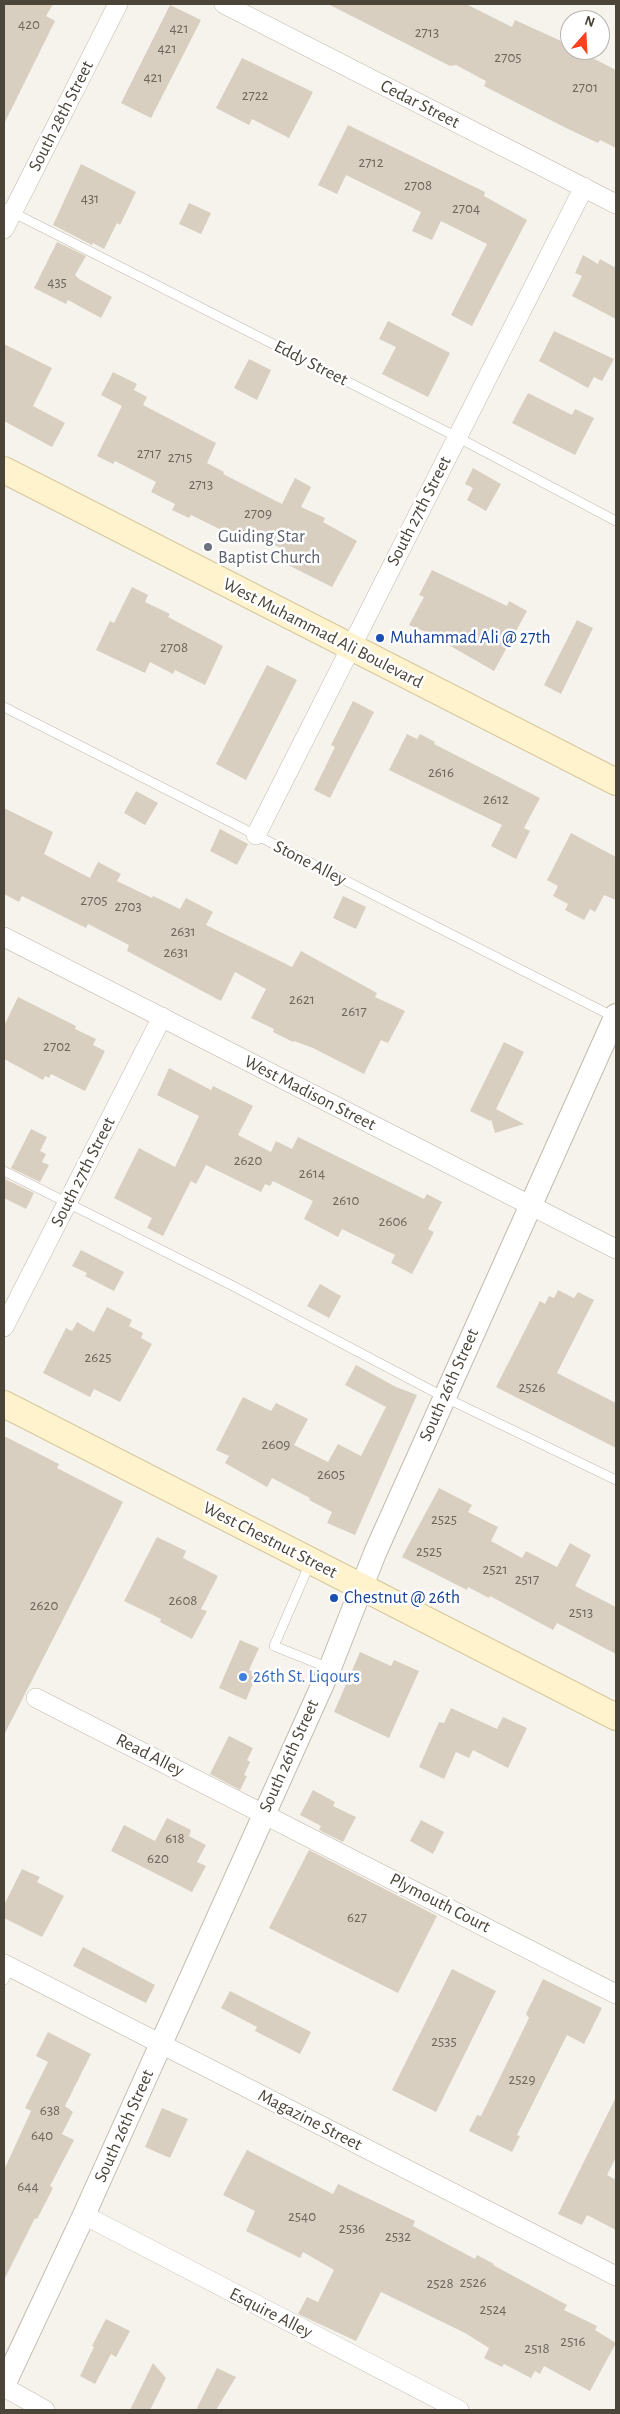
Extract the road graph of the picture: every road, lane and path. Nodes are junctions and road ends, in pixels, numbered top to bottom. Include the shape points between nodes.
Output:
1 (118, 4) edge
2 (224, 4) edge
3 (584, 187) junction
4 (616, 204) edge
5 (6, 217) edge
6 (457, 437) junction
7 (4, 470) edge
8 (616, 519) edge
9 (351, 647) junction
10 (4, 707) edge
11 (616, 782) edge
12 (256, 835) junction
13 (4, 937) edge
14 (162, 1017) junction
15 (616, 1017) edge
16 (4, 1171) edge
17 (67, 1202) junction
18 (531, 1205) junction
19 (616, 1248) edge
20 (4, 1327) edge
21 (444, 1397) junction
22 (4, 1404) edge
23 (616, 1480) edge
24 (311, 1561) junction
25 (362, 1588) junction
26 (330, 1668) junction
27 (36, 1698) dead end
28 (616, 1717) edge
29 (264, 1813) junction
30 (6, 1970) edge
31 (616, 1994) edge
32 (161, 2044) junction
33 (84, 2215) junction
34 (616, 2276) edge
35 (4, 2386) edge
36 (45, 2410) edge
37 (459, 2410) edge

1 - 5 street, South 28th Street
2 - 3 street, Cedar Street
3 - 4 street, Cedar Street
3 - 6 street, South 27th Street
5 - 6 lane, Eddy Street
6 - 8 lane, Eddy Street
6 - 9 street, South 27th Street
7 - 9 main road, West Muhammad Ali Boulevard
9 - 11 main road, West Muhammad Ali Boulevard
9 - 12 street, South 27th Street
10 - 12 lane, Stone Alley
12 - 15 lane, Stone Alley
13 - 14 street, West Madison Street
14 - 17 street, South 27th Street
14 - 18 street, West Madison Street
15 - 18 street, South 26th Street
16 - 17 lane
17 - 20 street, South 27th Street
17 - 21 lane
18 - 19 street, West Madison Street
18 - 21 street, South 26th Street
21 - 23 lane
21 - 25 street, South 26th Street
22 - 24 main road, West Chestnut Street
24 - 25 main road, West Chestnut Street
24 - 26 lane via 274,1646
25 - 26 street, South 26th Street
25 - 28 main road, West Chestnut Street
26 - 29 street, South 26th Street
27 - 29 street, Read Alley
29 - 31 street, Plymouth Court
29 - 32 street, South 26th Street
30 - 32 street, Magazine Street
32 - 33 street, South 26th Street
32 - 34 street, Magazine Street
33 - 35 street, South 26th Street
33 - 37 street, Esquire Alley
35 - 36 street

